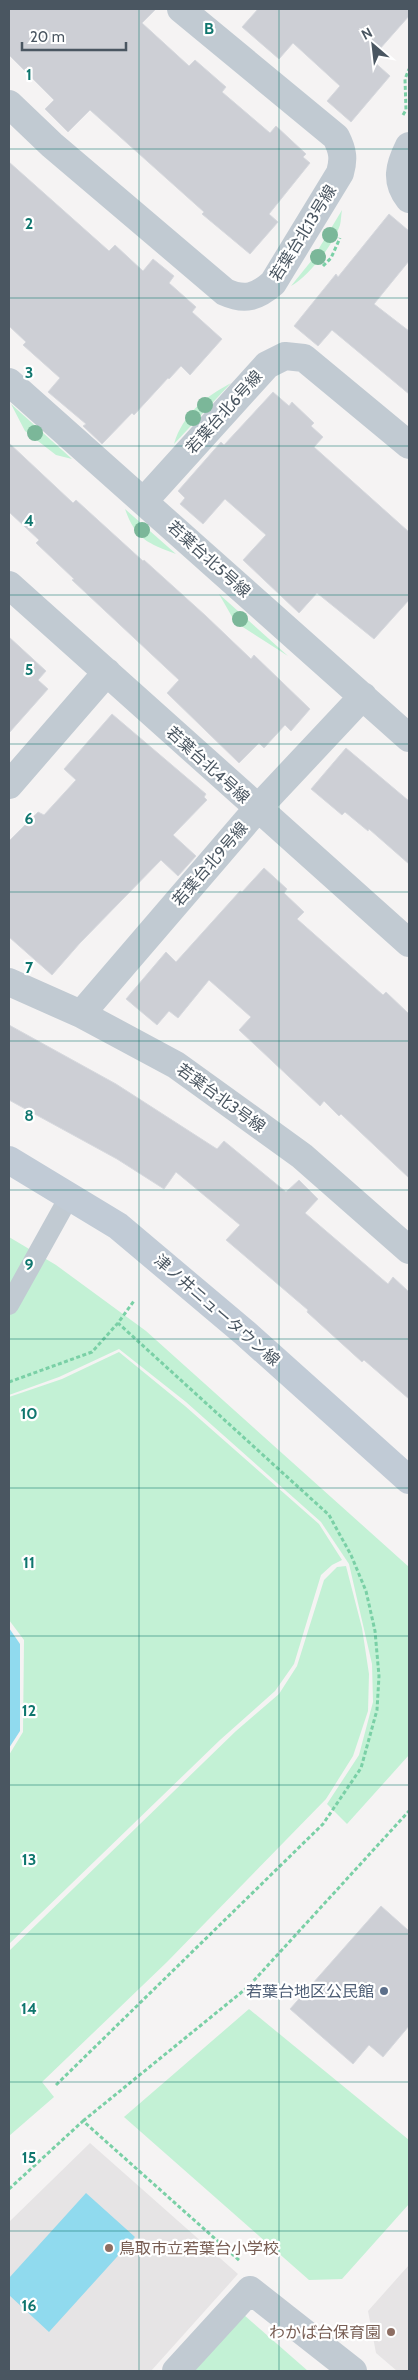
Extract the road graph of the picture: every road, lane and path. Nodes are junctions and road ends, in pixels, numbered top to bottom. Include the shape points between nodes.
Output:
1 (181, 9) edge
2 (9, 104) edge
3 (409, 146) edge
4 (409, 200) edge
5 (9, 382) edge
6 (409, 445) edge
7 (144, 501) junction
8 (9, 585) edge
9 (106, 672) junction
10 (363, 696) junction
11 (409, 738) edge
12 (9, 785) edge
13 (257, 809) junction
14 (409, 943) edge
15 (9, 982) edge
16 (81, 1014) junction
17 (9, 1160) edge
18 (69, 1196) junction
19 (409, 1250) edge
20 (134, 1301) dead end
21 (9, 1305) edge
22 (118, 1324) junction
23 (9, 1382) edge
24 (409, 1480) edge
25 (409, 1811) edge
26 (56, 2084) dead end
27 (83, 2121) junction
28 (9, 2189) edge
29 (250, 2290) junction
30 (176, 2371) edge
31 (353, 2371) edge

1 - 2 street, 若葉台北13号線 via 332,134 342,151 344,161 340,173 273,283 261,294 248,298 225,292 52,145
3 - 4 street via 401,162 399,181
5 - 7 street, 若葉台北5号線
6 - 7 street, 若葉台北6号線 via 304,358 285,356 267,366
7 - 10 street, 若葉台北5号線
8 - 9 street, 若葉台北4号線
9 - 12 street
9 - 13 street, 若葉台北4号線
10 - 11 street, 若葉台北5号線
10 - 13 street, 若葉台北9号線
13 - 14 street, 若葉台北4号線
13 - 16 street, 若葉台北9号線
15 - 16 street, 若葉台北3号線
16 - 19 street, 若葉台北3号線 via 176,1065 302,1156
17 - 18 street, 津ノ井ニュータウン線
18 - 21 lane
18 - 24 street, 津ノ井ニュータウン線 via 118,1226 245,1333
20 - 22 path
22 - 23 path via 92,1352
22 - 26 path via 329,1516 366,1591 376,1640 377,1710 361,1768 323,1824
25 - 27 path via 248,1986
27 - 28 path
27 - 29 path via 251,2271
29 - 30 street
29 - 31 street

